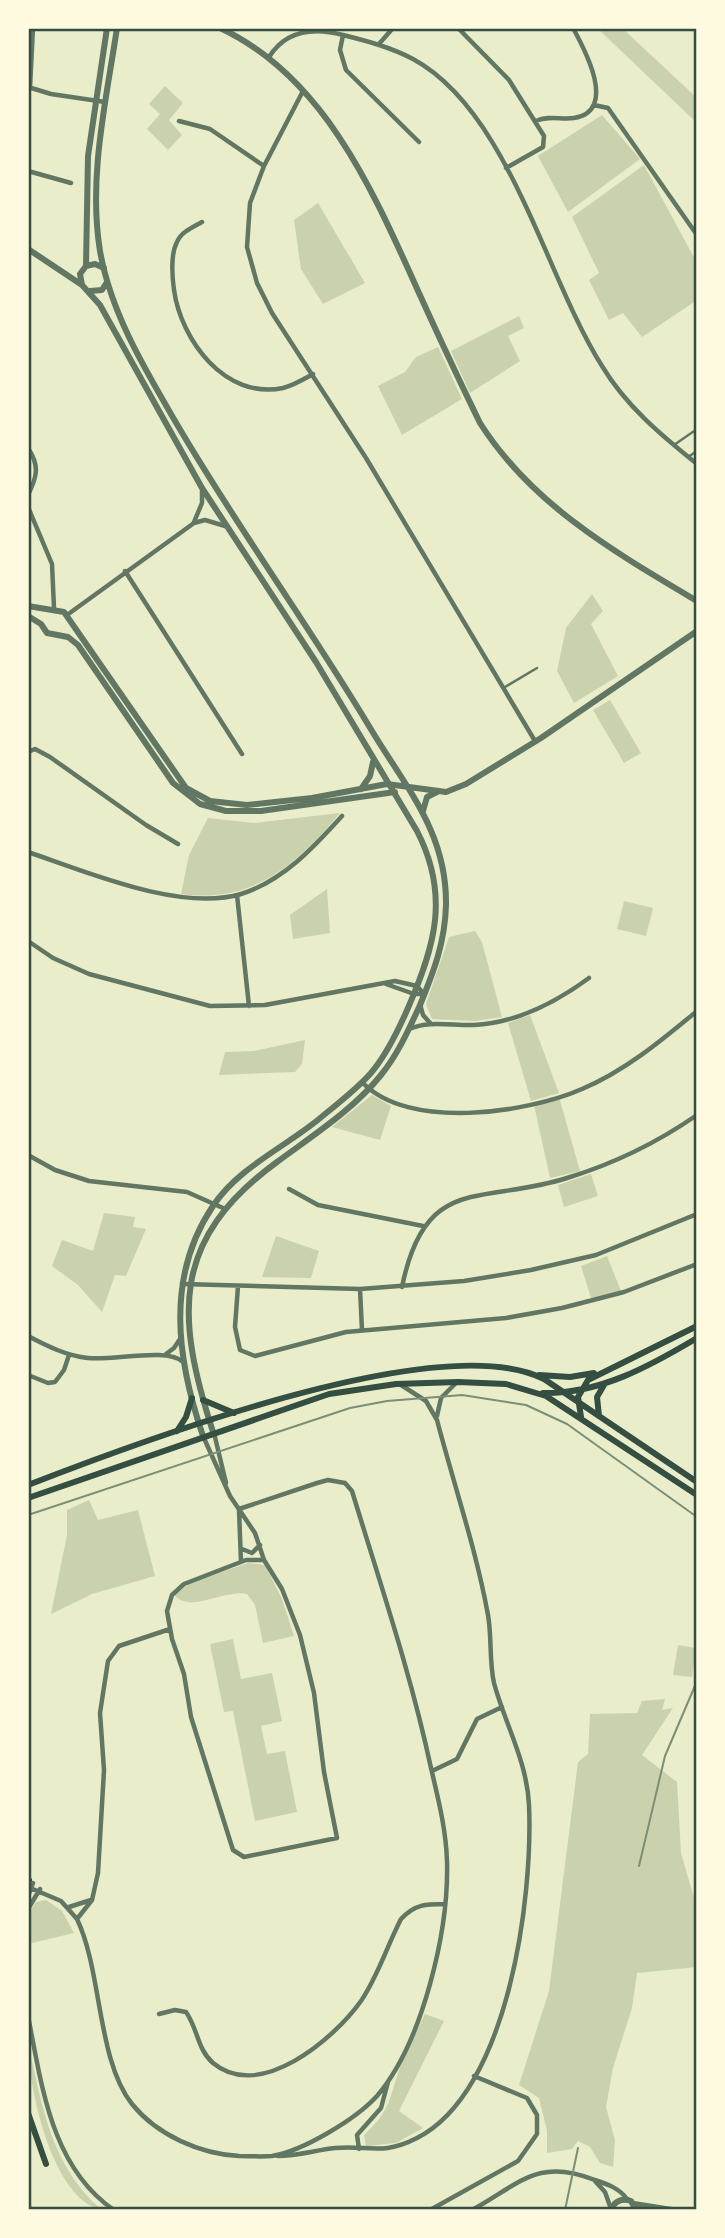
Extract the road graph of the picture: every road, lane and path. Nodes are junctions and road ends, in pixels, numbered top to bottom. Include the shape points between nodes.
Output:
1 (33, 28) edge
2 (107, 28) edge
3 (117, 28) edge
4 (220, 28) edge
5 (393, 28) edge
6 (458, 28) edge
7 (573, 28) edge
8 (321, 29) edge
9 (343, 35) junction
10 (379, 44) junction
11 (269, 57) junction
12 (29, 88) edge
13 (303, 91) junction
14 (96, 102) junction
15 (106, 102) junction
16 (594, 105) junction
17 (179, 121) dead end
18 (536, 121) junction
19 (419, 142) dead end
20 (264, 166) junction
21 (506, 168) junction
22 (28, 172) edge
23 (71, 183) dead end
24 (202, 222) dead end
25 (697, 235) edge
26 (28, 249) edge
27 (83, 269) junction
28 (105, 269) junction
29 (66, 275) junction
30 (107, 282) junction
31 (84, 288) junction
32 (313, 374) junction
33 (697, 429) edge
34 (673, 446) junction
35 (28, 448) edge
36 (697, 451) edge
37 (688, 457) junction
38 (697, 464) edge
39 (202, 488) junction
40 (28, 495) edge
41 (28, 507) edge
42 (194, 523) junction
43 (225, 526) junction
44 (125, 571) junction
45 (697, 601) edge
46 (28, 606) edge
47 (51, 609) junction
48 (28, 616) edge
49 (68, 618) junction
50 (41, 625) junction
51 (697, 631) edge
52 (60, 635) junction
53 (537, 668) dead end
54 (505, 687) junction
55 (536, 741) junction
56 (28, 752) edge
57 (242, 754) dead end
58 (373, 760) junction
59 (387, 783) junction
60 (406, 787) junction
61 (360, 790) junction
62 (438, 792) junction
63 (393, 793) junction
64 (423, 811) junction
65 (342, 816) dead end
66 (178, 844) dead end
67 (28, 852) edge
68 (237, 895) junction
69 (28, 941) edge
70 (589, 978) dead end
71 (385, 984) junction
72 (417, 986) junction
73 (414, 994) junction
74 (424, 994) junction
75 (420, 1004) junction
76 (249, 1006) junction
77 (697, 1011) edge
78 (431, 1024) junction
79 (409, 1029) junction
80 (362, 1082) junction
81 (369, 1089) junction
82 (697, 1115) edge
83 (28, 1155) edge
84 (289, 1189) dead end
85 (213, 1206) junction
86 (223, 1208) junction
87 (697, 1214) edge
88 (423, 1226) junction
89 (697, 1264) edge
90 (182, 1284) junction
91 (191, 1285) junction
92 (238, 1286) junction
93 (402, 1287) junction
94 (360, 1289) junction
95 (697, 1326) edge
96 (362, 1330) junction
97 (28, 1336) edge
98 (697, 1338) edge
99 (180, 1339) junction
100 (165, 1354) junction
101 (69, 1355) junction
102 (183, 1362) junction
103 (603, 1371) junction
104 (534, 1374) junction
105 (28, 1375) edge
106 (458, 1382) junction
107 (396, 1384) junction
108 (605, 1384) junction
109 (580, 1390) junction
110 (537, 1392) junction
111 (565, 1392) junction
112 (192, 1398) junction
113 (203, 1400) junction
114 (577, 1401) junction
115 (236, 1414) junction
116 (599, 1416) junction
117 (437, 1420) junction
118 (210, 1422) junction
119 (586, 1422) junction
120 (200, 1426) junction
121 (214, 1432) junction
122 (176, 1433) junction
123 (203, 1436) junction
124 (697, 1482) edge
125 (28, 1485) edge
126 (228, 1490) junction
127 (697, 1494) edge
128 (28, 1500) edge
129 (239, 1509) junction
130 (260, 1544) junction
131 (241, 1548) junction
132 (264, 1559) junction
133 (241, 1562) junction
134 (170, 1629) junction
135 (502, 1707) junction
136 (432, 1771) junction
137 (30, 1883) edge
138 (40, 1889) junction
139 (28, 1896) edge
140 (92, 1900) junction
141 (445, 1904) junction
142 (69, 1907) junction
143 (28, 1909) edge
144 (77, 1919) junction
145 (159, 2014) dead end
146 (28, 2016) edge
147 (474, 2076) junction
148 (388, 2078) junction
149 (28, 2112) edge
150 (359, 2150) junction
151 (273, 2155) junction
152 (46, 2164) dead end
153 (592, 2178) junction
154 (632, 2205) edge
155 (611, 2209) edge
156 (114, 2210) edge
157 (430, 2210) edge
158 (472, 2210) edge
159 (672, 2210) edge

1 - 12 street
2 - 14 street
3 - 15 street
4 - 11 street
5 - 10 street
6 - 18 street via 509,80
7 - 16 street via 593,74 598,93
8 - 9 street
8 - 11 street via 288,37
9 - 10 street
9 - 19 street via 340,50 346,70
10 - 21 street via 413,59 444,82 474,116
11 - 13 street
12 - 14 street
13 - 20 street
13 - 45 street via 361,173 487,434 530,483 580,529
14 - 15 street
14 - 27 street via 87,172
15 - 28 street via 97,197
16 - 18 street via 573,118
16 - 25 street via 608,108
17 - 20 street via 211,129
18 - 21 street via 544,136 543,147
20 - 32 street via 250,203 247,247 264,300
21 - 34 street via 597,359 620,393
22 - 23 street
24 - 32 street via 176,242 173,262 176,305 195,348 224,373 263,388 287,387
26 - 29 street
27 - 28 street via 95,264
27 - 29 street
27 - 31 street
28 - 30 street
29 - 31 street
30 - 31 street via 98,292
30 - 60 street via 121,320 185,437 327,654
31 - 39 street via 104,313
32 - 54 street
33 - 34 lane
34 - 37 street
35 - 40 street via 37,473
36 - 37 lane
37 - 38 street
39 - 42 street
39 - 43 street
41 - 47 street via 52,564
42 - 43 street via 205,520
42 - 44 street
43 - 58 street via 316,662
44 - 49 street
44 - 57 street
46 - 47 street
47 - 49 street
47 - 50 street via 43,615
48 - 50 street
49 - 52 street via 67,629
49 - 61 street via 173,773 191,792 210,801 247,805
50 - 52 street via 47,634
51 - 55 street
52 - 63 street via 73,640 85,653 173,783 200,804 220,811 261,811
53 - 54 lane
54 - 55 street
55 - 62 street via 466,784
56 - 66 street via 35,749 51,757
58 - 59 street
58 - 61 street via 370,776
59 - 60 street
59 - 61 street
59 - 63 street
60 - 62 street
60 - 63 street
60 - 64 street
62 - 64 street via 427,797
63 - 72 street via 428,853 435,887 432,945
64 - 74 street via 438,846 446,899 442,947
65 - 68 street via 290,868
67 - 68 street via 178,896 210,899
68 - 76 street
69 - 76 street via 60,962 105,980 210,1006
70 - 78 street via 541,1007 512,1018 483,1024
71 - 72 street via 400,981
71 - 73 street
71 - 76 street
72 - 73 street
72 - 74 street
73 - 74 street
73 - 80 street via 381,1060
74 - 75 street
75 - 78 street
75 - 79 street
77 - 81 street via 620,1069 582,1089 508,1109 421,1110
78 - 79 street
79 - 81 street
80 - 81 street
80 - 85 street via 244,1174
81 - 86 street
82 - 88 street via 617,1160 564,1179 471,1195 441,1210
83 - 85 street via 89,1181 175,1189 196,1194
84 - 88 street via 318,1205
85 - 86 street
85 - 90 street via 189,1254
86 - 91 street via 202,1246
87 - 93 street via 560,1265
88 - 93 street
89 - 96 street via 624,1292 538,1313
90 - 91 street
90 - 99 street
91 - 92 street
91 - 113 street via 190,1336
92 - 94 street
92 - 96 street via 235,1327 240,1350 247,1355
93 - 94 street
94 - 96 street
95 - 103 main road
97 - 101 street
98 - 108 main road
99 - 100 street
99 - 102 street
100 - 101 street via 116,1360
100 - 102 street
101 - 105 street via 55,1382
102 - 112 street
103 - 104 main road via 570,1377
103 - 109 main road
104 - 111 main road
104 - 115 main road via 487,1367 397,1372 331,1384
106 - 107 main road
106 - 110 main road via 500,1383
106 - 117 street via 440,1399
107 - 117 street via 426,1401
107 - 121 main road via 330,1394
108 - 109 main road
108 - 116 main road via 597,1398
109 - 111 main road
109 - 114 main road
110 - 111 main road
110 - 119 main road
111 - 114 main road
112 - 120 street
112 - 122 main road
113 - 115 main road
113 - 118 street
114 - 116 main road
114 - 119 main road
115 - 118 main road
116 - 124 main road
117 - 135 street via 488,1615 492,1672
118 - 120 main road
118 - 121 street
119 - 127 main road
120 - 122 main road
120 - 123 street
121 - 123 main road
121 - 126 street
122 - 125 main road
123 - 126 street
123 - 128 main road
126 - 129 street
129 - 130 street
129 - 131 street
129 - 136 street via 317,1483 338,1480 352,1491 406,1663
130 - 131 street via 252,1553
130 - 132 street
131 - 133 street
132 - 133 street
132 - 134 street via 282,1589 310,1673 337,1838 244,1857 233,1850 191,1717
133 - 134 street via 176,1589 167,1611
134 - 140 street via 120,1646 108,1661 100,1713 104,1770 99,1872
135 - 136 street via 477,1719 457,1759
135 - 147 street via 517,1745 528,1796 526,1886 506,2001
136 - 141 street via 445,1835
137 - 138 street
137 - 139 street
138 - 142 street
138 - 143 street
140 - 142 street
140 - 144 street
141 - 145 street via 424,1904 409,1911 362,1999 340,2028 323,2043 267,2074 251,2077 221,2069 205,2055 186,2012
141 - 148 street via 426,1995
142 - 144 street
144 - 151 street via 114,2064 131,2102 158,2127 204,2150
146 - 156 street via 50,2117 65,2152 88,2188
147 - 150 street via 428,2132 390,2148
147 - 157 street via 527,2098 537,2115 537,2134 518,2161
148 - 150 street via 381,2108 357,2135
148 - 151 street via 375,2098 355,2115
149 - 152 main road
150 - 151 street
153 - 154 street via 617,2190
153 - 155 street via 605,2192
153 - 158 street via 567,2171 540,2171
154 - 155 street via 616,2202
154 - 159 street

